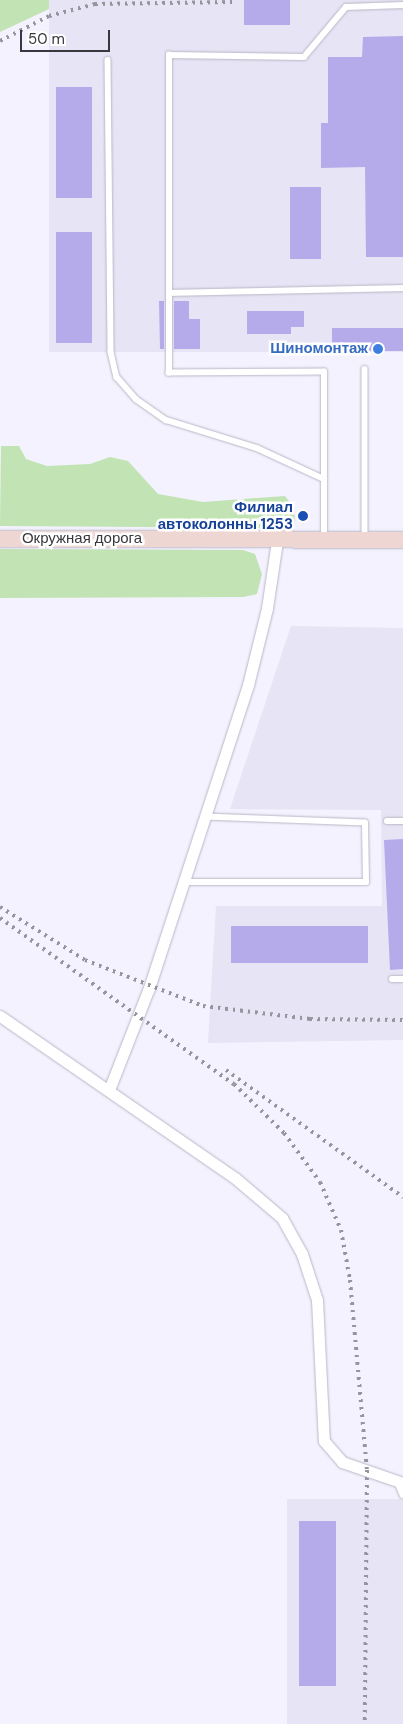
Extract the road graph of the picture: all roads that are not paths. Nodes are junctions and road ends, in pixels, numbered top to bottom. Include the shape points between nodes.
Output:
1 (403, 5) edge
2 (108, 60) dead end
3 (403, 288) edge
4 (169, 293) junction
5 (365, 369) dead end
6 (324, 479) junction
7 (0, 539) edge
8 (365, 540) junction
9 (403, 540) edge
10 (277, 541) junction
11 (324, 541) junction
12 (205, 817) junction
13 (387, 821) dead end
14 (403, 821) edge
15 (182, 882) junction
16 (392, 979) dead end
17 (403, 979) edge
18 (0, 1016) edge
19 (109, 1090) junction
20 (401, 1483) edge
21 (403, 1494) edge

1 - 4 lane via 346,7 304,57 169,54
2 - 6 lane via 111,352 117,377 136,399 166,420 257,448
3 - 4 lane
4 - 6 lane via 169,373 324,372
5 - 8 lane
6 - 11 lane
7 - 10 main road, Окружная дорога
8 - 9 main road, Окружная дорога
8 - 11 main road, Окружная дорога
10 - 11 main road, Окружная дорога
10 - 12 street via 267,608 248,685
12 - 15 street
12 - 15 lane via 365,823 366,882
13 - 14 lane
15 - 19 street via 139,1016
16 - 17 lane
18 - 19 street
19 - 20 street via 235,1178 282,1218 302,1254 317,1300 324,1441 342,1462
20 - 21 lane

